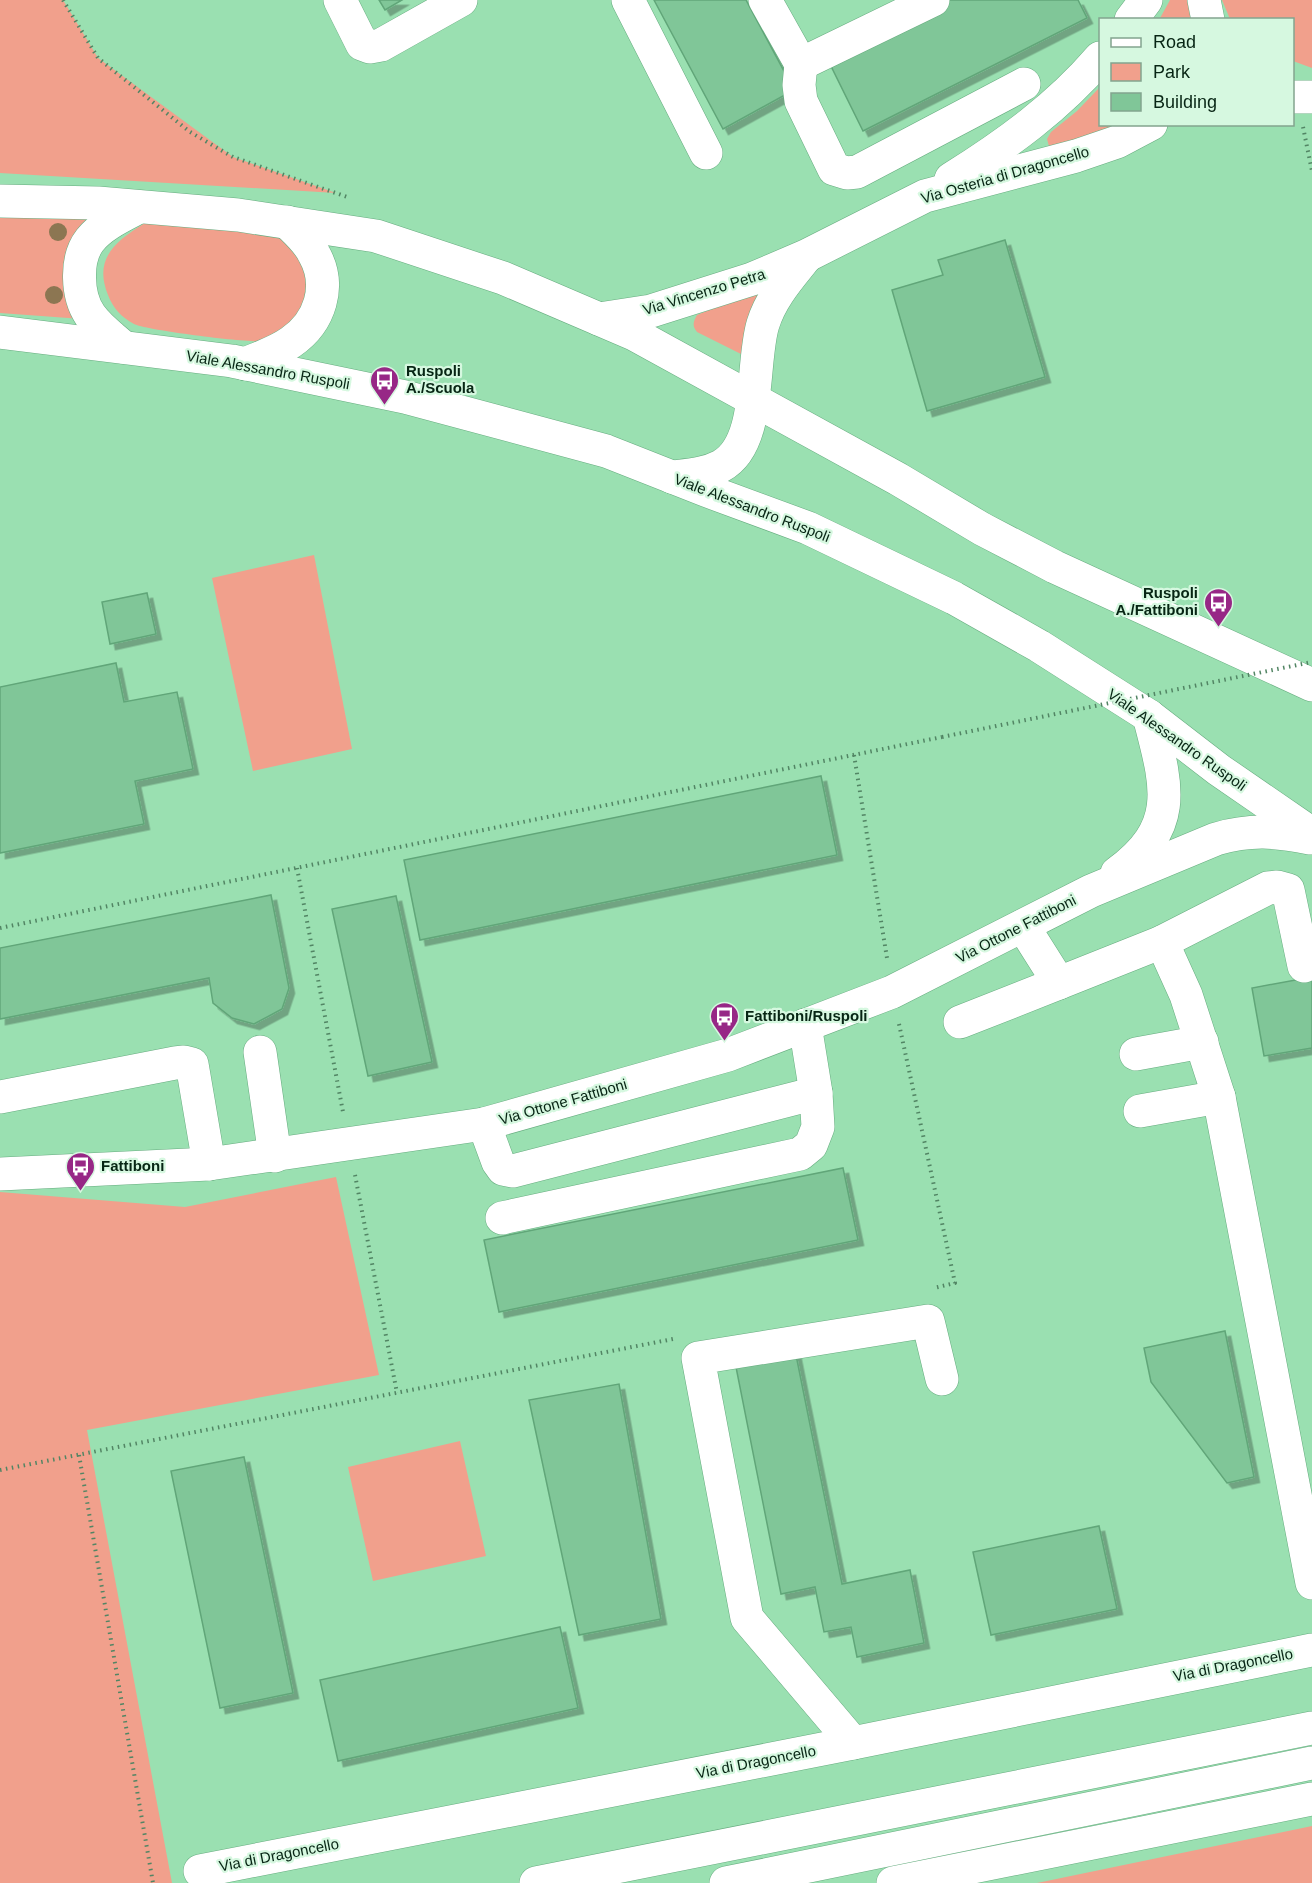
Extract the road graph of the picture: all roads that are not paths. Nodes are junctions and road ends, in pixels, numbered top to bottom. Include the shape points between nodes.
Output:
1 (340, 0) edge
2 (461, 0) edge
3 (628, 0) edge
4 (765, 0) edge
5 (933, 0) edge
6 (1146, 0) edge
7 (1204, 0) edge
8 (1132, 18) edge
9 (1208, 18) edge
10 (1099, 60) edge
11 (801, 64) junction
12 (1024, 84) dead end
13 (1147, 126) edge
14 (706, 153) dead end
15 (924, 196) junction
16 (0, 201) edge
17 (139, 207) junction
18 (287, 222) junction
19 (806, 256) junction
20 (599, 319) junction
21 (0, 332) edge
22 (123, 347) junction
23 (245, 364) junction
24 (752, 398) junction
25 (672, 477) junction
26 (1312, 685) edge
27 (1149, 717) junction
28 (1312, 836) edge
29 (1091, 891) junction
30 (1023, 926) junction
31 (1162, 942) junction
32 (1304, 966) dead end
33 (1059, 983) junction
34 (960, 1022) dead end
35 (805, 1025) junction
36 (1202, 1042) junction
37 (260, 1052) dead end
38 (1136, 1054) dead end
39 (816, 1093) junction
40 (0, 1097) edge
41 (1219, 1097) junction
42 (1140, 1111) dead end
43 (484, 1124) junction
44 (275, 1155) junction
45 (209, 1164) junction
46 (0, 1174) edge
47 (502, 1218) dead end
48 (942, 1379) dead end
49 (1312, 1583) edge
50 (1312, 1650) edge
51 (1312, 1728) edge
52 (853, 1743) junction
53 (1312, 1763) edge
54 (1312, 1799) edge
55 (200, 1871) dead end
56 (536, 1883) edge
57 (726, 1883) edge
58 (893, 1883) edge

1 - 2 street via 362,44 370,47 381,45
3 - 14 street
4 - 11 street
5 - 11 street
6 - 8 street
7 - 9 street
10 - 15 street via 1044,114
11 - 12 street via 801,101 834,169 847,173 858,172
13 - 15 street, Via Osteria di Dragoncello via 1117,142 1076,156
15 - 19 street, Via Osteria di Dragoncello
16 - 17 street
17 - 18 street
17 - 22 street via 94,235 81,260 81,288 88,313
18 - 20 street via 376,236 503,278
18 - 23 street via 318,262 321,300 315,319 302,334 280,349
19 - 20 street, Via Vincenzo Petra via 752,279 651,311
19 - 24 street, Via Osteria di Dragoncello via 767,312
20 - 24 street
21 - 22 street, Viale Alessandro Ruspoli
22 - 23 street, Viale Alessandro Ruspoli
23 - 25 street, Viale Alessandro Ruspoli via 405,397 606,451
24 - 25 street, Via Osteria di Dragoncello via 744,436 733,456 711,470
24 - 26 street via 1028,553
25 - 27 street, Viale Alessandro Ruspoli via 831,537 944,593 1039,646
27 - 28 street, Viale Alessandro Ruspoli
27 - 29 street, Via Ottone Fattiboni via 1164,782 1162,817 1143,850
28 - 29 street, Via Ottone Fattiboni via 1270,831 1236,834
29 - 30 street, Via Ottone Fattiboni
30 - 33 street
30 - 35 street, Via Ottone Fattiboni via 892,992
31 - 32 street via 1277,887 1288,890
31 - 33 street
31 - 36 street
33 - 34 street
35 - 39 street
35 - 43 street, Via Ottone Fattiboni via 728,1054
36 - 38 street
36 - 41 street
37 - 44 street
39 - 43 street via 513,1171 503,1169 498,1162
39 - 47 street via 818,1128 811,1145 800,1154
40 - 45 street via 175,1063 192,1064
41 - 42 street
41 - 49 street
43 - 44 street, Via Ottone Fattiboni
44 - 45 street, Via Ottone Fattiboni
45 - 46 street, Via Ottone Fattiboni
48 - 52 street via 928,1321 698,1358 747,1618
50 - 52 street, Via di Dragoncello
51 - 56 street
52 - 55 street, Via di Dragoncello
53 - 57 street
54 - 58 street

